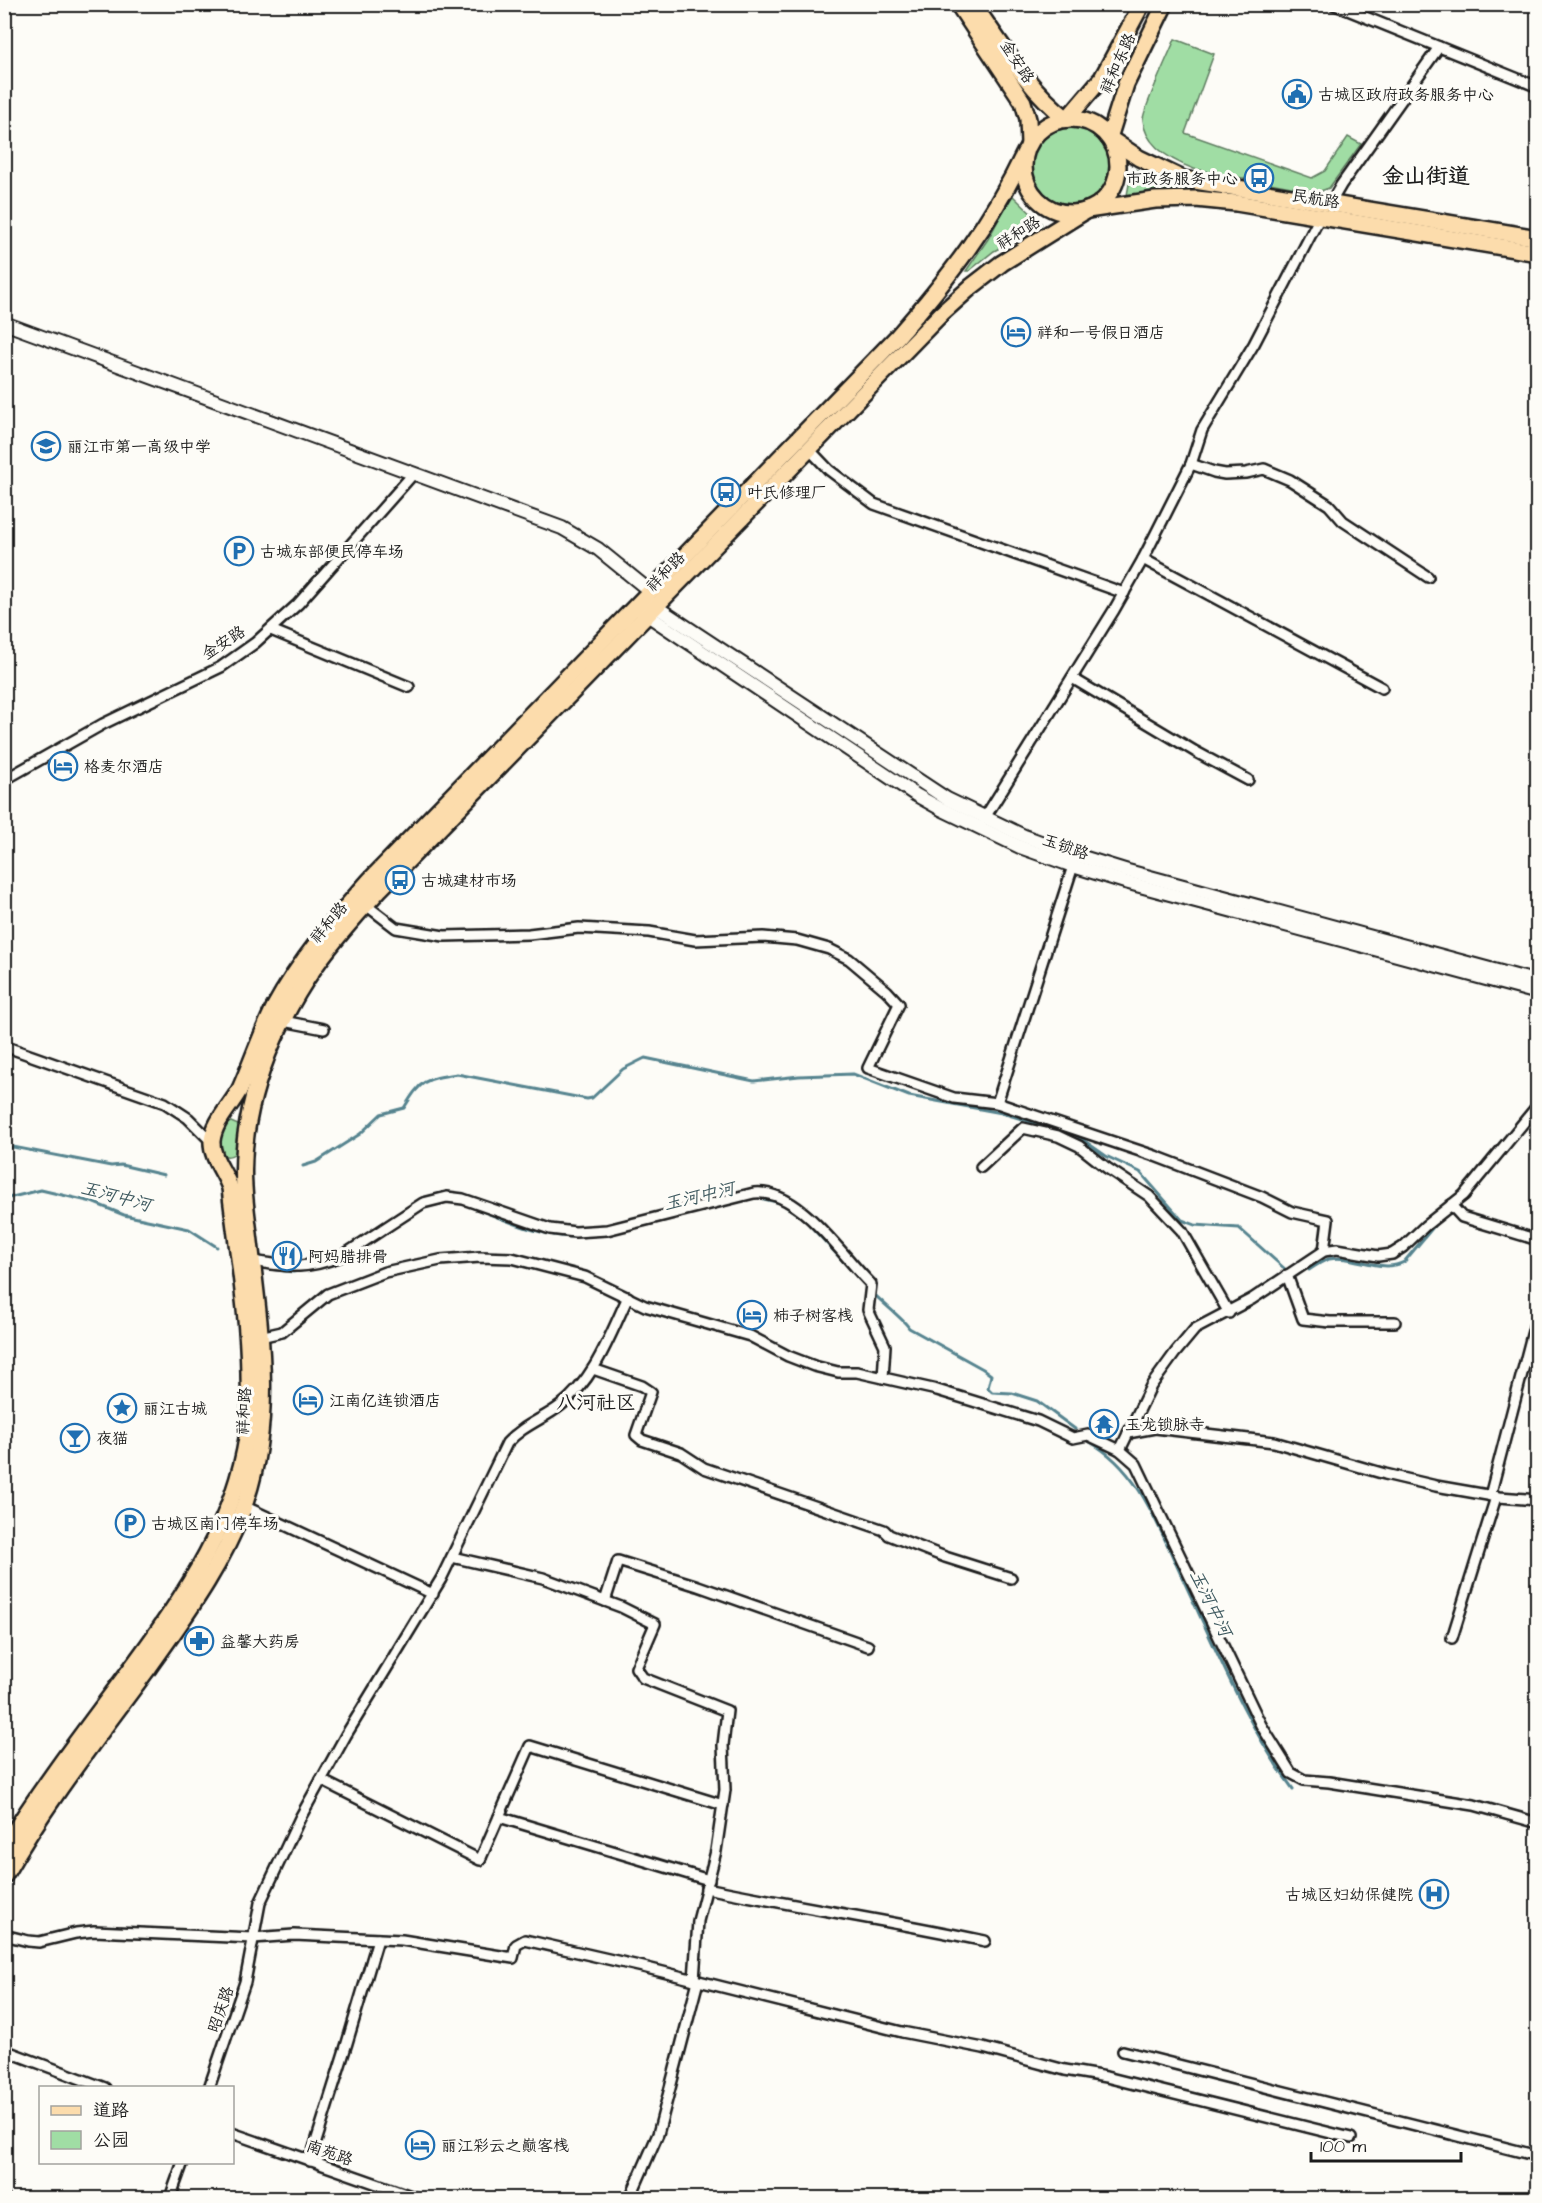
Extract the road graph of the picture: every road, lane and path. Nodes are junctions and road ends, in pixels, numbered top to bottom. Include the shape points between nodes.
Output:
1 (958, 4) edge
2 (973, 4) edge
3 (1142, 4) edge
4 (1165, 4) edge
5 (1333, 4) edge
6 (1439, 47) junction
7 (1538, 87) edge
8 (1067, 119) junction
9 (1109, 138) junction
10 (1027, 148) junction
11 (1330, 204) junction
12 (1087, 210) junction
13 (1320, 217) junction
14 (1538, 238) edge
15 (1538, 253) edge
16 (4, 323) edge
17 (809, 448) junction
18 (1191, 464) junction
19 (414, 473) junction
20 (1143, 559) junction
21 (1428, 577) dead end
22 (1124, 593) junction
23 (647, 604) junction
24 (271, 630) junction
25 (1072, 678) junction
26 (409, 687) dead end
27 (1382, 688) dead end
28 (4, 780) edge
29 (1248, 780) dead end
30 (984, 819) junction
31 (1073, 866) junction
32 (366, 905) junction
33 (1538, 982) edge
34 (1538, 993) edge
35 (283, 1021) junction
36 (324, 1029) dead end
37 (4, 1046) edge
38 (997, 1103) junction
39 (1538, 1105) edge
40 (224, 1115) junction
41 (249, 1121) junction
42 (212, 1142) junction
43 (245, 1160) junction
44 (221, 1166) junction
45 (981, 1167) dead end
46 (1451, 1205) junction
47 (1538, 1240) edge
48 (1324, 1251) junction
49 (252, 1261) junction
50 (1287, 1275) junction
51 (628, 1297) junction
52 (1538, 1312) edge
53 (1228, 1313) junction
54 (1395, 1322) dead end
55 (261, 1337) junction
56 (593, 1369) junction
57 (882, 1378) junction
58 (1128, 1433) junction
59 (1120, 1450) junction
60 (1493, 1496) junction
61 (1538, 1500) edge
62 (244, 1506) junction
63 (452, 1557) junction
64 (1011, 1578) dead end
65 (433, 1594) junction
66 (605, 1601) junction
67 (1452, 1638) dead end
68 (868, 1646) dead end
69 (321, 1780) junction
70 (723, 1805) junction
71 (498, 1817) junction
72 (1538, 1823) edge
73 (4, 1848) edge
74 (4, 1876) edge
75 (707, 1884) junction
76 (4, 1935) edge
77 (253, 1938) junction
78 (378, 1939) junction
79 (985, 1941) dead end
80 (696, 1980) junction
81 (4, 2050) edge
82 (1123, 2051) dead end
83 (100, 2086) edge
84 (210, 2086) edge
85 (234, 2134) edge
86 (1351, 2138) dead end
87 (1538, 2156) edge
88 (310, 2161) junction
89 (183, 2164) edge
90 (170, 2199) edge
91 (417, 2199) edge
92 (630, 2199) edge

1 - 10 main road, 金安路 via 1023,102 1028,119
2 - 8 main road, 金安路 via 1023,76
3 - 8 main road, 祥和东路 via 1102,78
4 - 9 main road, 祥和东路 via 1126,84
5 - 6 street
6 - 7 street
6 - 11 street
8 - 9 main road via 1090,122
8 - 10 main road via 1047,125
9 - 11 main road, 民航路 via 1139,158 1183,178
9 - 12 main road via 1118,162 1116,179 1108,195
10 - 12 main road via 1023,161 1025,178 1038,201 1061,213
10 - 23 main road, 祥和路 via 986,225 923,307
11 - 14 main road, 民航路
12 - 13 main road, 民航路 via 1155,200 1196,199
12 - 17 main road, 祥和路 via 971,286
13 - 15 main road, 民航路
13 - 18 street via 1254,344 1202,430
16 - 19 street
17 - 22 street via 829,470 874,504
17 - 23 main road, 祥和路
18 - 20 street
18 - 21 street via 1225,474 1264,469 1290,480 1329,505 1342,521
19 - 23 street via 575,535 598,549
19 - 24 street, 金安路
20 - 22 street
20 - 27 street
22 - 25 street
23 - 30 street, 玉锁路 via 922,785
23 - 31 street, 玉锁路 via 925,800 993,835
23 - 32 main road, 祥和路
23 - 40 main road, 祥和路 via 370,879 319,939 274,1009
24 - 26 street
24 - 28 street, 金安路 via 221,667 103,724
25 - 29 street
25 - 30 street
30 - 33 street, 玉锁路 via 1102,864
31 - 34 street, 玉锁路
31 - 38 street
32 - 35 main road, 祥和路 via 318,963
32 - 38 street via 396,928 444,936 529,934 579,928 649,932 695,940 781,938 821,946 849,959 899,1004 868,1068 954,1098
35 - 36 street
35 - 41 main road, 祥和路 via 262,1071
37 - 42 street via 165,1103 188,1118
38 - 48 street via 1155,1156 1292,1212 1328,1220
39 - 46 street via 1464,1195
40 - 41 main road
40 - 42 main road, 祥和路
41 - 43 main road, 祥和路
42 - 44 main road, 祥和路
43 - 44 main road via 232,1168
43 - 49 main road, 祥和路
44 - 73 main road, 祥和路 via 230,1188 249,1349 250,1421 235,1490 206,1556 171,1613
45 - 53 street via 1023,1128 1058,1136 1079,1146 1149,1196 1173,1220
46 - 47 street via 1462,1217
46 - 48 street via 1392,1254
48 - 50 street
49 - 55 main road, 祥和路
49 - 57 street via 293,1268 342,1256 423,1203 439,1198 463,1199 550,1229 586,1233 754,1193 778,1195 804,1212 871,1284 868,1310 885,1346
50 - 53 street
50 - 54 street via 1303,1319
51 - 55 street via 585,1277 512,1258 440,1260 385,1272 328,1294 282,1332
51 - 56 street, 昭庆路
51 - 57 street via 645,1306 750,1336 814,1366
52 - 60 street
53 - 58 street via 1195,1329 1175,1353 1151,1386
55 - 62 main road, 祥和路 via 263,1422
56 - 63 street, 昭庆路 via 560,1406 507,1443
56 - 64 street via 651,1392 636,1435 642,1440 675,1450 704,1468
57 - 59 street via 1006,1410 1073,1438 1088,1435
58 - 59 street
58 - 60 street via 1155,1428 1274,1442 1385,1474
59 - 72 street via 1136,1464 1261,1725 1291,1773 1304,1780 1474,1805
60 - 61 street
60 - 67 street
62 - 65 street
62 - 74 main road, 祥和路 via 218,1562 182,1621 43,1812
63 - 65 street, 昭庆路
63 - 66 street via 543,1578
65 - 69 street, 昭庆路
66 - 68 street via 618,1561
66 - 70 street via 655,1624 636,1668 640,1676 727,1712
69 - 71 street via 480,1860
69 - 77 street, 昭庆路 via 261,1902
70 - 71 street via 530,1746
70 - 75 street
71 - 75 street
75 - 79 street via 774,1902
75 - 80 street via 698,1921
76 - 77 street via 39,1942 94,1931
77 - 78 street via 294,1935
77 - 84 street, 昭庆路 via 245,1983
78 - 80 street via 513,1958 516,1944 525,1940
78 - 88 street
80 - 86 street
80 - 92 street via 658,2134
81 - 83 street
82 - 87 street
85 - 88 street, 南苑路
88 - 91 street, 南苑路
89 - 90 street

